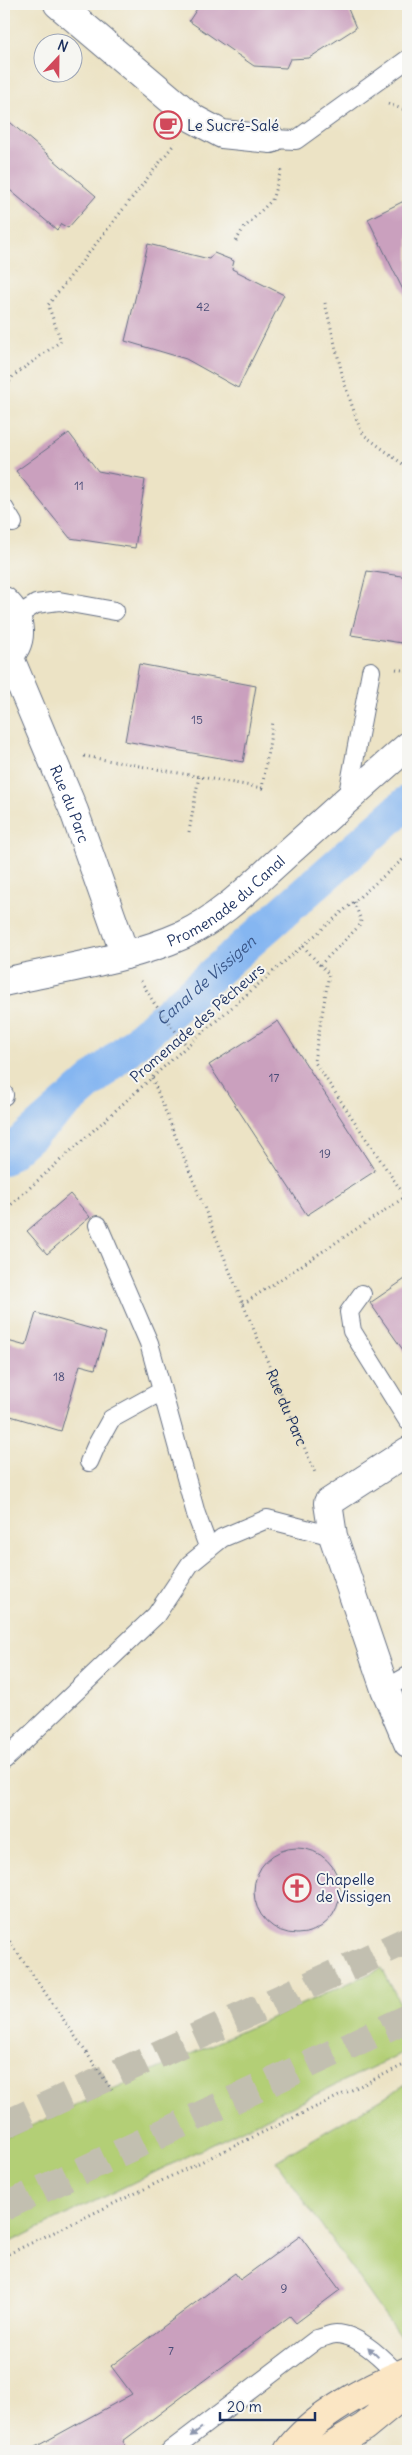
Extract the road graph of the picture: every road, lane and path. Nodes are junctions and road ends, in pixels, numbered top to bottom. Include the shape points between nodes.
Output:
1 (58, 4) edge
2 (408, 59) edge
3 (194, 119) junction
4 (279, 139) junction
5 (236, 240) dead end
6 (325, 303) dead end
7 (4, 390) edge
8 (408, 468) edge
9 (4, 508) edge
10 (13, 523) dead end
11 (10, 609) edge
12 (115, 611) dead end
13 (6, 658) edge
14 (371, 671) dead end
15 (273, 722) dead end
16 (408, 746) edge
17 (74, 754) dead end
18 (199, 776) junction
19 (347, 799) junction
20 (189, 832) dead end
21 (408, 855) edge
22 (354, 902) junction
23 (303, 946) junction
24 (125, 955) junction
25 (320, 965) junction
26 (4, 982) edge
27 (154, 1003) dead end
28 (187, 1046) junction
29 (152, 1078) junction
30 (407, 1198) edge
31 (4, 1211) edge
32 (98, 1225) dead end
33 (362, 1294) dead end
34 (242, 1304) junction
35 (162, 1391) junction
36 (408, 1421) edge
37 (408, 1451) edge
38 (89, 1462) dead end
39 (328, 1504) junction
40 (333, 1536) junction
41 (209, 1549) junction
42 (397, 1682) edge
43 (408, 1743) edge
44 (4, 1760) edge
45 (4, 1933) edge
46 (408, 2063) edge
47 (112, 2090) dead end
48 (4, 2256) edge
49 (406, 2381) edge
50 (170, 2451) edge
51 (288, 2451) edge
52 (324, 2451) edge

1 - 3 street
2 - 4 lane via 296,140
3 - 4 street via 222,134
3 - 7 path via 48,305 61,341 13,376
4 - 5 path via 279,179 272,200
6 - 8 path via 344,382 359,426 364,435
9 - 10 lane
11 - 12 lane via 59,602
11 - 13 street, Rue du Parc via 19,638
13 - 24 street, Rue du Parc via 74,811
14 - 19 lane
15 - 18 path via 262,788
16 - 19 street, Promenade du Canal
17 - 18 path
18 - 20 path
19 - 24 street, Promenade du Canal via 206,922 182,935
21 - 22 path, Promenade des Pêcheurs
22 - 23 path, Promenade des Pêcheurs
22 - 25 path via 360,925
23 - 25 path
23 - 28 path, Promenade des Pêcheurs
24 - 26 street, Promenade du Canal
25 - 30 path via 329,974 314,1061
27 - 28 path
28 - 29 path, Promenade des Pêcheurs
29 - 31 path, Promenade des Pêcheurs
29 - 34 path, Rue du Parc
30 - 34 path
32 - 35 lane via 149,1343
33 - 36 lane via 350,1312 352,1331
34 - 39 path, Rue du Parc
35 - 38 lane via 112,1419
35 - 41 lane
37 - 39 street
39 - 40 street
40 - 41 lane via 267,1520 222,1538
40 - 42 street
41 - 44 lane via 190,1564 156,1615
42 - 43 street
45 - 47 path
46 - 48 path
49 -> 50 lane via 364,2343 334,2334 317,2339
49 - 51 street via 362,2393 301,2436
49 - 52 street via 364,2427

